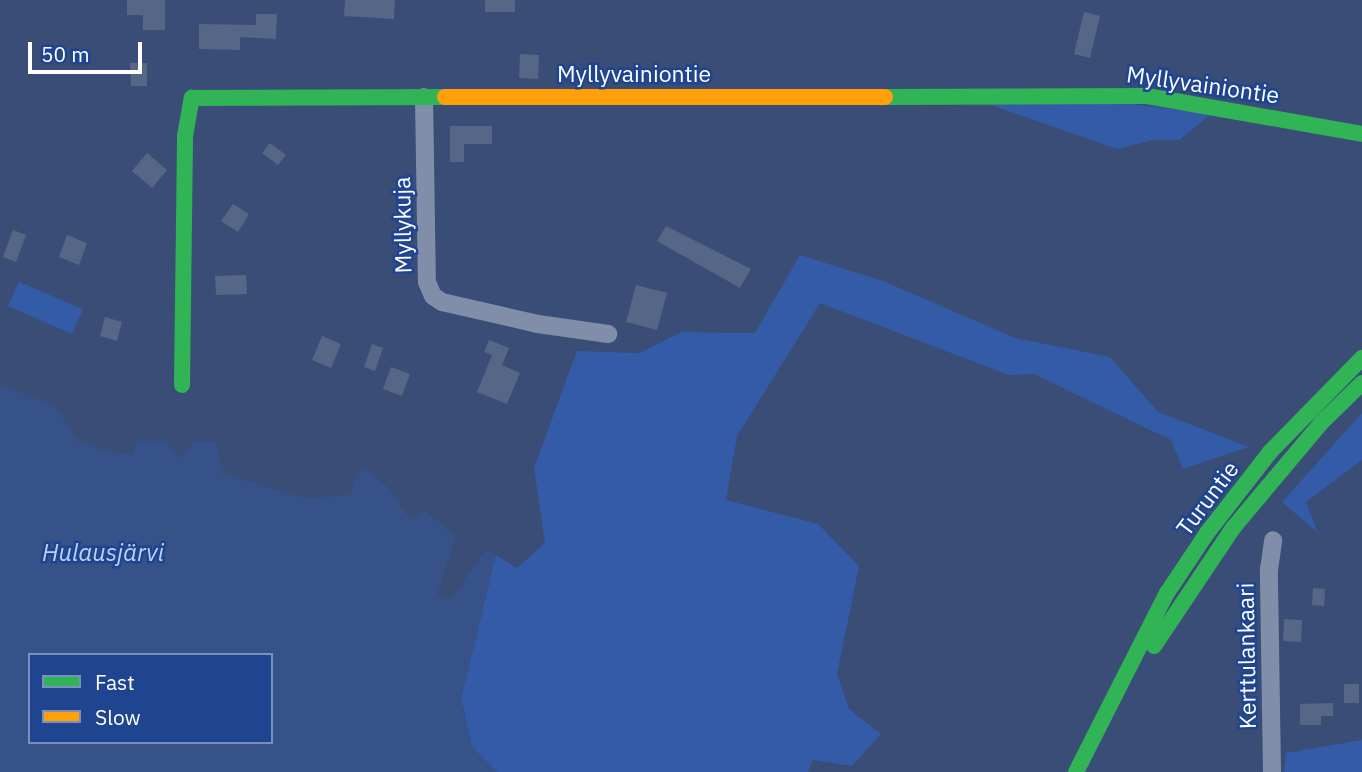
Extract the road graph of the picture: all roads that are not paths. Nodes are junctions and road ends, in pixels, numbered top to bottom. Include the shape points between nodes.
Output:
1 (424, 97) junction
2 (1362, 134) edge
3 (608, 334) dead end
4 (1362, 358) edge
5 (1362, 383) edge
6 (181, 385) dead end
7 (1273, 540) dead end
8 (1121, 688) junction
9 (1076, 772) edge
10 (1272, 772) edge

1 - 2 street, Myllyvainiontie via 1135,95 1204,103
1 - 3 street, Myllykuja via 427,282 433,296 538,324
1 - 6 street, Myllyvainiontie via 198,97 188,102
4 - 8 street, Turuntie via 1270,452 1208,533 1167,593
5 - 8 street, Turuntie via 1322,422 1233,528
7 - 10 street, Kerttulankaari via 1269,570
8 - 9 street, Turuntie

